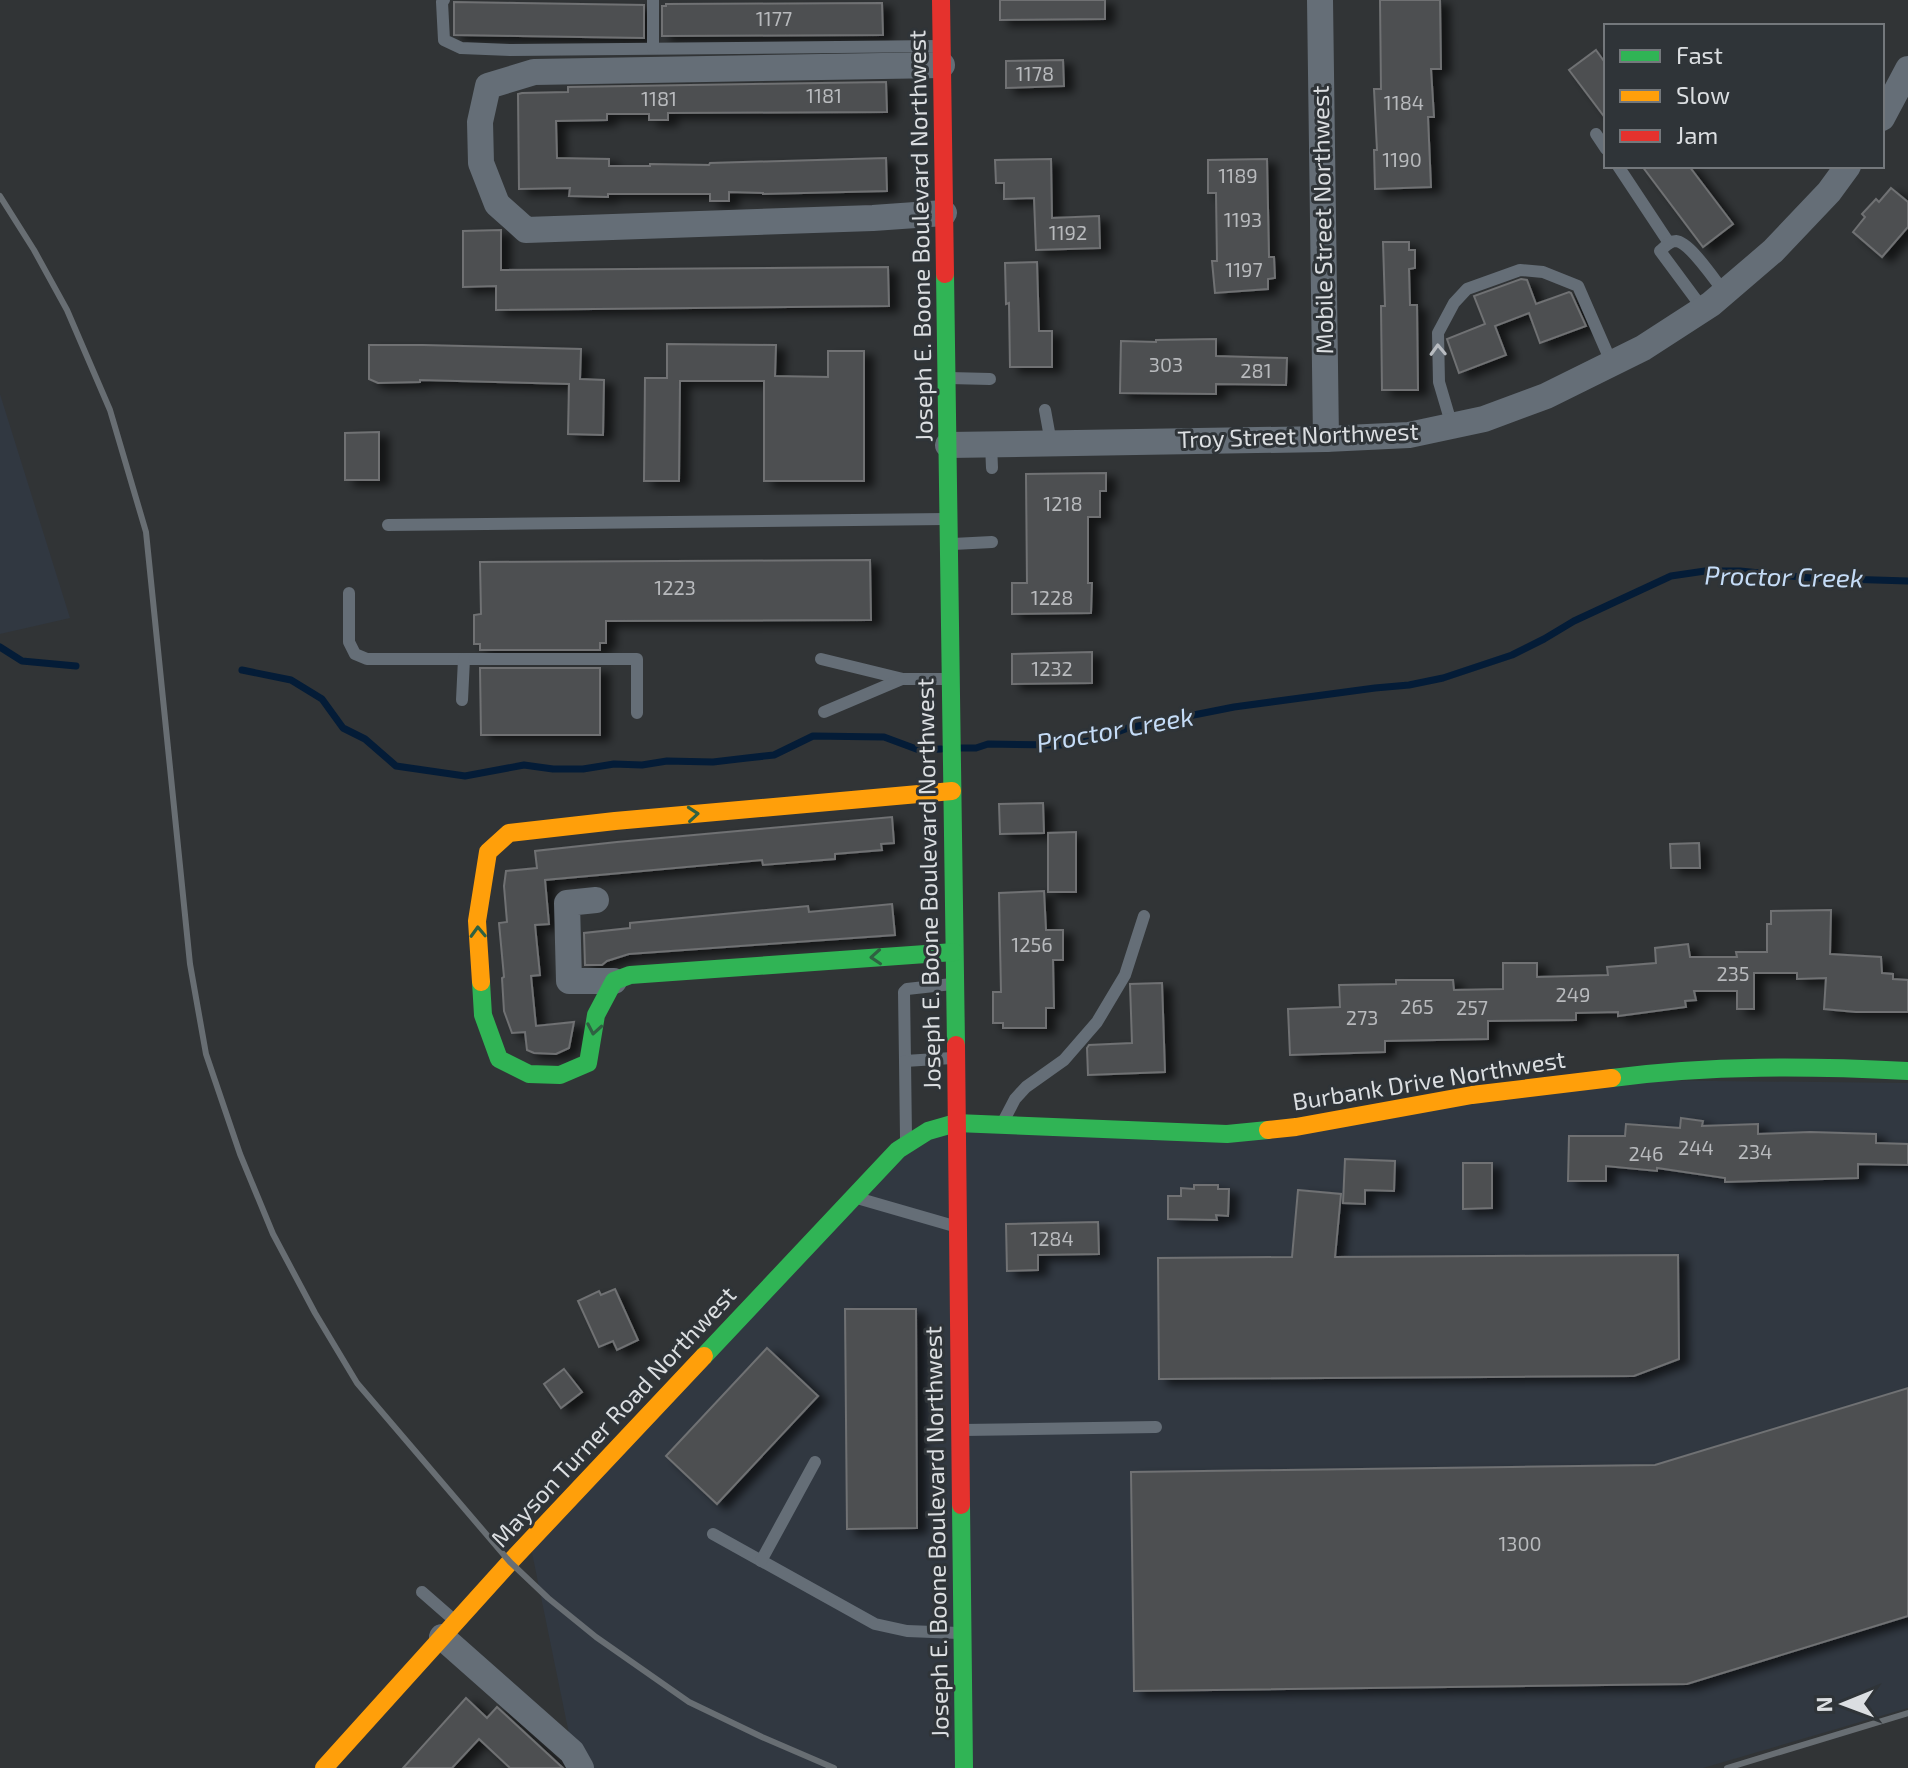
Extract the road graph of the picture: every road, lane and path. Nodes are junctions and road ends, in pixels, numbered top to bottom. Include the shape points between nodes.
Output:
1 (444, 0) edge
2 (653, 0) edge
3 (941, 0) edge
4 (1320, 0) edge
5 (653, 48) junction
6 (942, 55) junction
7 (1908, 69) edge
8 (1884, 114) edge
9 (1596, 134) dead end
10 (1604, 146) edge
11 (1619, 168) edge
12 (1847, 168) edge
13 (944, 213) junction
14 (1669, 243) junction
15 (1725, 293) junction
16 (1703, 309) junction
17 (1612, 364) junction
18 (947, 378) junction
19 (990, 379) dead end
20 (1045, 410) dead end
21 (1452, 426) junction
22 (1326, 439) junction
23 (1051, 443) junction
24 (948, 445) junction
25 (949, 519) junction
26 (388, 525) dead end
27 (992, 542) dead end
28 (949, 544) junction
29 (349, 593) dead end
30 (464, 659) junction
31 (821, 659) dead end
32 (903, 679) junction
33 (951, 679) junction
34 (462, 700) dead end
35 (824, 712) dead end
36 (637, 713) dead end
37 (952, 791) junction
38 (596, 900) dead end
39 (1144, 916) dead end
40 (954, 952) junction
41 (614, 981) junction
42 (955, 984) junction
43 (956, 1058) junction
44 (905, 1061) junction
45 (1908, 1071) edge
46 (956, 1123) junction
47 (1001, 1125) junction
48 (906, 1145) junction
49 (853, 1198) junction
50 (957, 1227) junction
51 (1156, 1427) dead end
52 (960, 1430) junction
53 (815, 1462) dead end
54 (713, 1534) dead end
55 (761, 1561) junction
56 (422, 1592) dead end
57 (449, 1630) junction
58 (962, 1633) junction
59 (330, 1766) edge
60 (581, 1768) edge
61 (964, 1768) edge

1 - 5 lane via 444,40 461,48
2 - 5 lane
3 - 6 street, Joseph E. Boone Boulevard Northwest
4 - 22 street, Mobile Street Northwest
5 - 6 lane
6 - 13 street, Joseph E. Boone Boulevard Northwest
6 - 13 street via 534,72 488,86 480,122 481,163 497,204 526,230
7 - 8 street
9 - 10 lane
11 - 14 lane
12 - 15 street, Troy Street Northwest via 1773,251
13 - 18 street, Joseph E. Boone Boulevard Northwest
14 - 15 lane via 1687,246
14 - 16 lane via 1660,251
15 - 16 street, Troy Street Northwest
16 - 17 street, Troy Street Northwest
17 - 21 street, Troy Street Northwest via 1546,396
21 -> 17 lane via 1439,382 1438,333 1467,289 1520,270 1543,272 1578,286
18 - 19 lane
18 - 24 street, Joseph E. Boone Boulevard Northwest
20 - 23 lane
21 - 22 street, Troy Street Northwest via 1409,435
22 - 23 street, Troy Street Northwest
23 - 24 street, Troy Street Northwest via 992,456
24 - 25 street, Joseph E. Boone Boulevard Northwest
25 - 26 lane
25 - 28 street, Joseph E. Boone Boulevard Northwest
27 - 28 lane
28 - 33 street, Joseph E. Boone Boulevard Northwest
29 - 30 lane via 349,642 355,654 367,659
30 - 34 lane
30 - 36 lane via 637,659
31 - 32 lane
32 - 33 lane
32 - 35 lane
33 - 37 street, Joseph E. Boone Boulevard Northwest
37 - 40 street, Joseph E. Boone Boulevard Northwest
41 -> 37 street via 596,1015 588,1063 560,1075 529,1074 499,1059 483,1015 477,921 488,852 509,833
38 - 41 street via 567,903 569,981
39 - 47 lane via 1125,975 1097,1022 1064,1060 1026,1087
40 -> 41 street via 630,975
40 - 42 street, Joseph E. Boone Boulevard Northwest
42 - 43 street, Joseph E. Boone Boulevard Northwest
42 - 44 lane via 904,992
43 - 44 lane
43 - 46 street, Joseph E. Boone Boulevard Northwest
44 - 48 lane
45 - 47 street, Burbank Drive Northwest via 1665,1071 1227,1134
46 - 47 street, Burbank Drive Northwest
46 - 48 street, Mayson Turner Road Northwest
46 - 50 street, Joseph E. Boone Boulevard Northwest
48 - 49 street, Mayson Turner Road Northwest
49 - 50 lane
49 - 57 street, Mayson Turner Road Northwest
50 - 52 street, Joseph E. Boone Boulevard Northwest
51 - 52 lane
52 - 58 street, Joseph E. Boone Boulevard Northwest
53 - 55 lane
54 - 55 lane
55 - 58 lane via 875,1624
56 - 57 lane
57 - 59 street, Mayson Turner Road Northwest
57 - 60 street via 572,1752
58 - 61 street, Joseph E. Boone Boulevard Northwest

